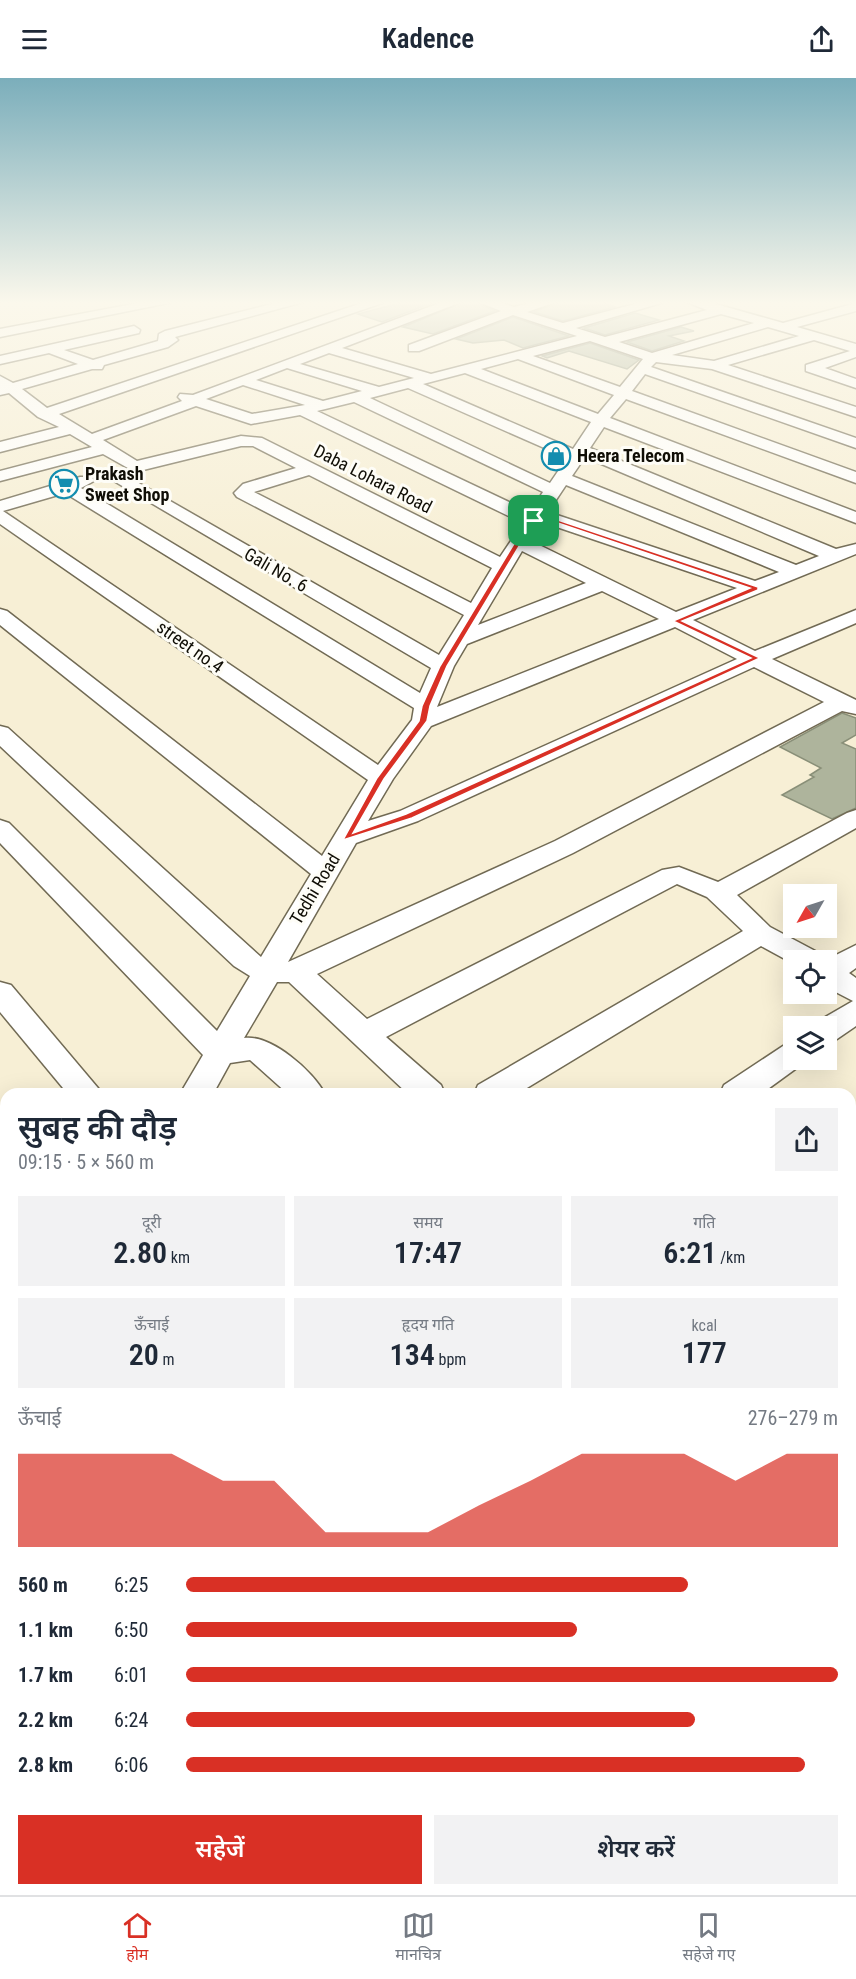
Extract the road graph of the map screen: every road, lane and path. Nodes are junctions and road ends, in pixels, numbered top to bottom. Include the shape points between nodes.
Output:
1 (5, 386) edge
2 (130, 386) edge
3 (153, 386) edge
4 (230, 386) edge
5 (257, 386) edge
6 (360, 386) edge
7 (403, 386) edge
8 (415, 386) edge
9 (509, 386) edge
10 (603, 386) edge
11 (629, 386) edge
12 (707, 386) edge
13 (777, 386) edge
14 (378, 391) junction
15 (623, 393) junction
16 (356, 397) junction
17 (195, 401) junction
18 (11, 407) dead end
19 (317, 411) junction
20 (856, 412) edge
21 (40, 413) junction
22 (599, 422) junction
23 (292, 428) dead end
24 (70, 429) junction
25 (272, 434) dead end
26 (89, 440) junction
27 (252, 440) junction
28 (856, 443) edge
29 (0, 447) edge
30 (104, 449) junction
31 (579, 454) junction
32 (135, 467) junction
33 (310, 469) junction
34 (110, 474) junction
35 (0, 477) edge
36 (856, 478) edge
37 (558, 485) junction
38 (67, 487) junction
39 (0, 507) edge
40 (0, 516) edge
41 (536, 518) junction
42 (856, 518) edge
43 (518, 542) junction
44 (503, 566) junction
45 (797, 572) junction
46 (602, 584) junction
47 (756, 588) junction
48 (476, 613) junction
49 (0, 615) edge
50 (856, 616) edge
51 (676, 621) junction
52 (460, 639) junction
53 (756, 658) junction
54 (443, 666) junction
55 (849, 706) edge
56 (424, 713) junction
57 (0, 733) edge
58 (381, 778) junction
59 (856, 818) edge
60 (0, 828) edge
61 (346, 838) junction
62 (325, 871) junction
63 (717, 891) junction
64 (758, 932) junction
65 (790, 950) edge
66 (856, 955) edge
67 (837, 962) edge
68 (282, 972) junction
69 (837, 979) edge
70 (0, 992) edge
71 (856, 992) edge
72 (856, 1011) edge
73 (837, 1024) edge
74 (363, 1035) junction
75 (220, 1053) junction
76 (783, 1062) edge
77 (82, 1088) edge
78 (200, 1088) edge
79 (303, 1088) edge
80 (422, 1088) edge
81 (500, 1088) edge
82 (745, 1088) edge

1 - 21 street
2 - 21 street
3 - 17 street
4 - 17 street
5 - 19 street
6 - 14 street
7 - 14 street
8 - 31 street
9 - 22 street
10 - 15 street
11 - 15 street, Tedhi Road
12 - 28 street
13 - 20 street
14 - 16 street
15 - 22 street, Tedhi Road
15 - 36 street
16 - 19 street
16 - 37 street
17 - 19 street via 251,419
17 - 26 street
18 - 21 street
19 - 23 street
19 - 41 street
21 - 24 street
22 - 31 street, Tedhi Road
22 - 42 street
24 - 26 street
24 - 29 street
25 - 27 street
26 - 30 street
27 - 32 street
27 - 33 street, Daba Lohara Road
30 - 32 street
30 - 35 street
31 - 37 street, Tedhi Road
31 - 45 street via 844,552
32 - 34 street
33 - 44 street, Daba Lohara Road
33 - 48 street via 243,493
34 - 38 street
34 - 54 street, Gali No. 6
37 - 41 street, Tedhi Road
37 - 45 street
38 - 39 street
38 - 56 street
40 - 58 street, street no.4
41 - 43 street, Tedhi Road
41 - 47 street
43 - 44 street, Tedhi Road
43 - 46 street
44 - 48 street, Tedhi Road
45 - 47 street
46 - 51 street
46 - 52 street
47 - 51 street
48 - 52 street, Tedhi Road
49 - 62 street
50 - 53 street
51 - 53 street
51 - 56 street
52 - 54 street, Tedhi Road
53 - 55 street
53 - 61 street via 409,816
54 - 56 street, Tedhi Road
55 - 68 street via 564,847
56 - 58 street, Tedhi Road
57 - 68 street via 244,959
58 - 61 street, Tedhi Road
59 - 63 street
60 - 75 street
61 - 62 street, Tedhi Road
62 - 68 street, Tedhi Road
63 - 64 street
63 - 74 street via 685,875 672,876
64 - 65 street
64 - 81 street via 751,940
66 - 67 street
68 - 74 street
68 - 75 street, Tedhi Road
69 - 71 street
70 - 77 street
72 - 73 street
74 - 80 street
75 - 78 street, Tedhi Road
75 - 79 street via 255,1048
76 - 82 street

